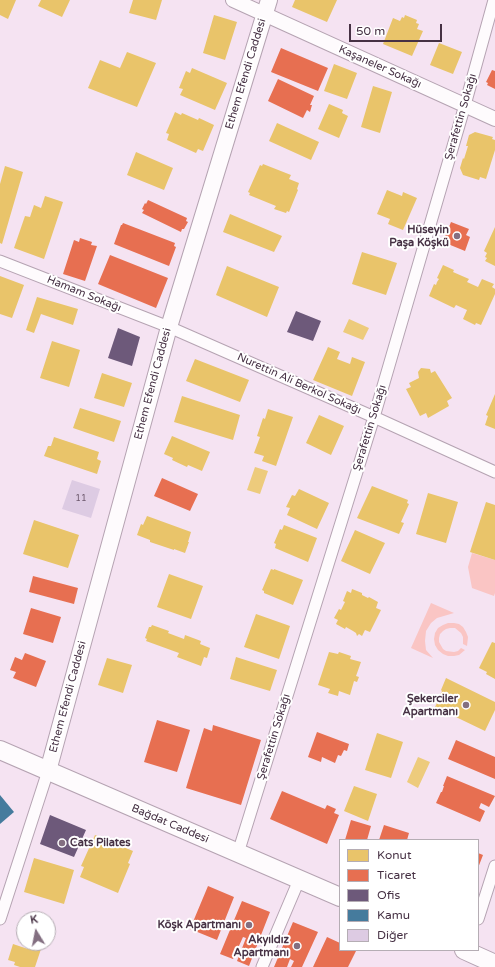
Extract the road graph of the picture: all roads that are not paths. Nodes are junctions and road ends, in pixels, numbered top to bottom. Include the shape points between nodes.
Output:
1 (232, 0) edge
2 (494, 0) edge
3 (266, 7) edge
4 (465, 105) junction
5 (495, 118) edge
6 (0, 261) edge
7 (169, 327) junction
8 (374, 417) junction
9 (495, 472) edge
10 (0, 750) edge
11 (48, 771) junction
12 (238, 853) junction
13 (495, 866) edge
14 (299, 880) junction
15 (339, 897) edge
16 (2, 903) edge
17 (479, 916) edge
18 (0, 919) edge
19 (470, 955) edge
20 (495, 964) edge
21 (262, 967) edge

1 - 3 street, Kaşaneler Sokağı
2 - 4 street, Şerafettin Sokağı
3 - 4 street, Kaşaneler Sokağı
3 - 7 main road, Ethem Efendi Caddesi
4 - 5 street, Kaşaneler Sokağı
4 - 8 street, Şerafettin Sokağı
6 - 7 street, Hamam Sokağı
7 - 8 street, Nurettin Ali Berkol Sokağı
7 - 11 main road, Ethem Efendi Caddesi
8 - 9 street, Nurettin Ali Berkol Sokağı
8 - 12 street, Şerafettin Sokağı
10 - 11 main road, Bağdat Caddesi
11 - 12 main road, Bağdat Caddesi
11 - 16 street
12 - 14 main road, Bağdat Caddesi
13 - 17 street
14 - 15 main road, Bağdat Caddesi
14 - 21 street
16 - 18 street
19 - 20 main road

